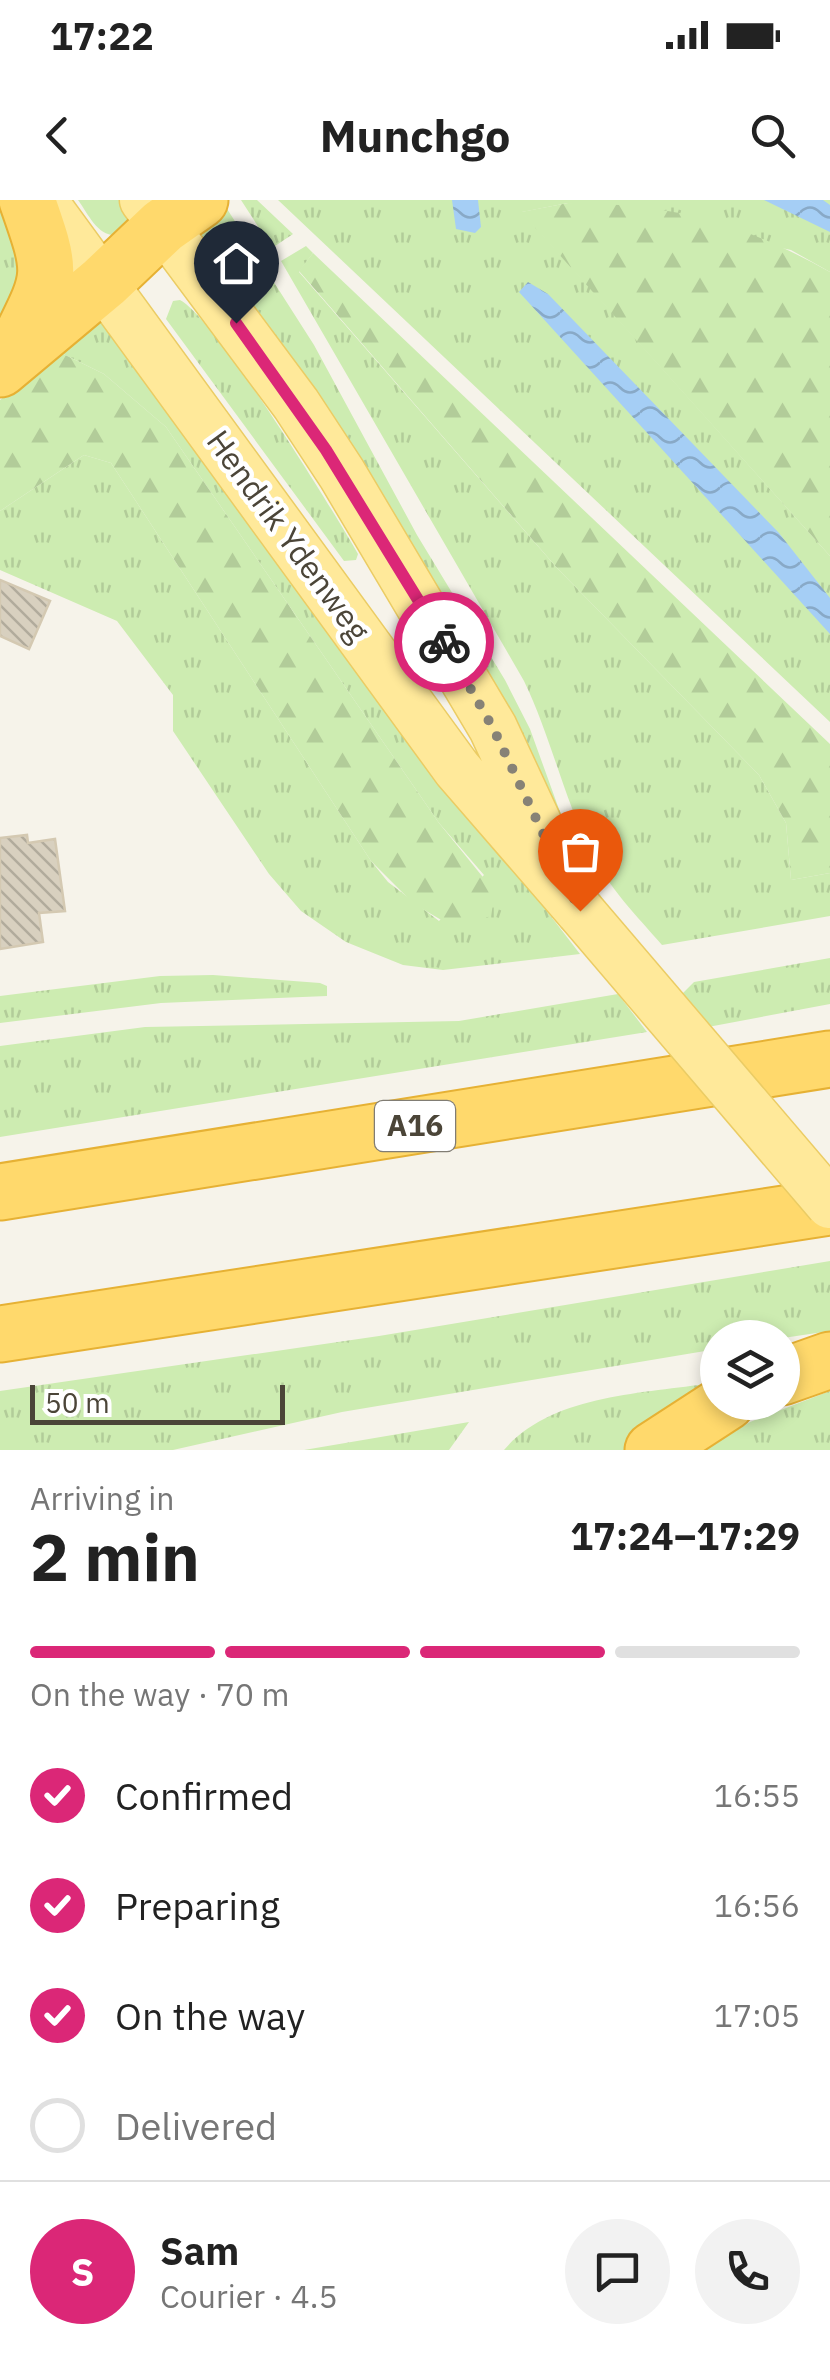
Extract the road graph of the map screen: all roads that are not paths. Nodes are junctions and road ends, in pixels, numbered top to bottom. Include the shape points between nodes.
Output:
1 (28, 200) edge
2 (42, 200) edge
3 (169, 209) edge
4 (104, 282) junction
5 (5, 365) edge
6 (580, 911) junction
7 (830, 1059) edge
8 (0, 1192) edge
9 (830, 1206) edge
10 (0, 1334) edge
11 (830, 1360) edge
12 (800, 1371) edge
13 (700, 1420) edge
14 (653, 1450) edge

1 - 5 highway via 48,275
2 - 4 main road, Hendrik Ydenweg
3 - 4 highway
3 - 6 main road, Hendrik Ydenweg via 398,565 493,728
4 - 5 highway
4 - 6 main road, Hendrik Ydenweg via 457,770
6 - 9 main road, Hendrik Ydenweg, bridge
7 - 8 highway, A16
9 - 10 highway
11 - 12 highway
13 - 14 highway

